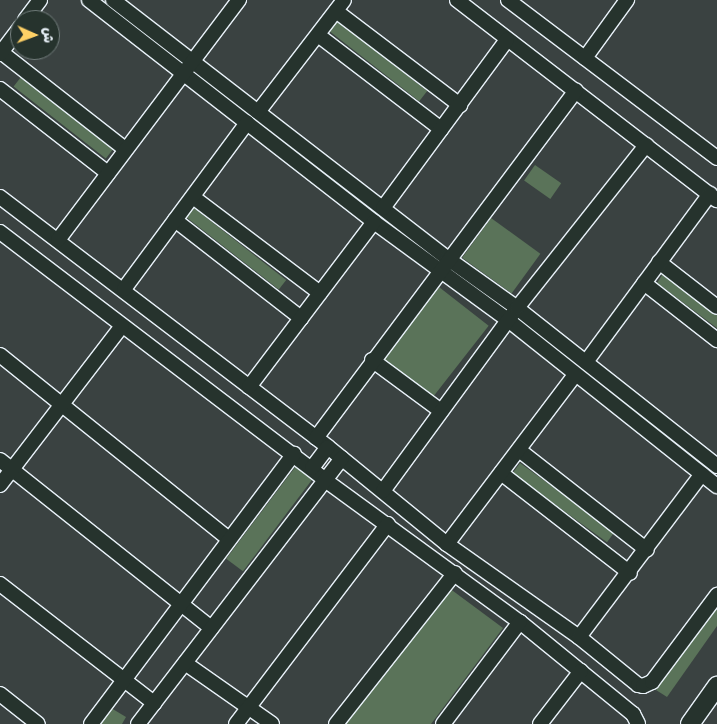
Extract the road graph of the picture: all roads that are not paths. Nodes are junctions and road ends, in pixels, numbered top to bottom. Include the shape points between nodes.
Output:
1 (89, 0) edge
2 (113, 0) edge
3 (239, 0) edge
4 (456, 0) edge
5 (508, 0) edge
6 (627, 0) edge
7 (340, 6) edge
8 (318, 36) junction
9 (10, 40) edge
10 (507, 40) junction
11 (0, 53) edge
12 (585, 58) junction
13 (186, 67) junction
14 (0, 90) edge
15 (576, 90) junction
16 (460, 105) junction
17 (258, 112) junction
18 (247, 123) junction
19 (440, 129) junction
20 (646, 145) junction
21 (125, 149) junction
22 (717, 158) edge
23 (108, 173) junction
24 (0, 197) edge
25 (193, 197) junction
26 (713, 197) edge
27 (383, 208) junction
28 (175, 220) junction
29 (374, 222) junction
30 (0, 232) edge
31 (58, 240) junction
32 (447, 258) junction
33 (659, 262) junction
34 (438, 271) junction
35 (644, 283) junction
36 (124, 289) junction
37 (320, 293) junction
38 (717, 307) edge
39 (517, 308) junction
40 (301, 318) junction
41 (508, 320) junction
42 (122, 326) junction
43 (717, 340) edge
44 (0, 355) edge
45 (372, 360) junction
46 (586, 362) junction
47 (575, 375) junction
48 (249, 386) junction
49 (62, 404) junction
50 (441, 411) junction
51 (316, 438) junction
52 (328, 447) junction
53 (519, 450) junction
54 (294, 454) junction
55 (342, 458) junction
56 (0, 460) edge
57 (716, 462) edge
58 (312, 468) junction
59 (12, 469) junction
60 (501, 473) junction
61 (702, 474) junction
62 (325, 480) junction
63 (0, 486) edge
64 (717, 486) edge
65 (382, 491) junction
66 (388, 524) junction
67 (229, 539) junction
68 (447, 544) junction
69 (647, 550) junction
70 (455, 573) junction
71 (630, 573) junction
72 (0, 584) edge
73 (717, 595) edge
74 (181, 604) junction
75 (520, 622) junction
76 (211, 628) junction
77 (578, 638) junction
78 (185, 663) junction
79 (581, 671) junction
80 (124, 680) junction
81 (717, 686) edge
82 (0, 694) edge
83 (154, 704) junction
84 (249, 708) junction
85 (38, 724) edge
86 (91, 724) edge
87 (138, 724) edge
88 (236, 724) edge
89 (272, 724) edge
90 (336, 724) edge
91 (443, 724) edge
92 (540, 724) edge
93 (638, 724) edge
94 (690, 724) edge

1 - 13 street
2 - 13 street
3 - 13 street
4 - 10 street
5 - 12 street
6 - 12 street
7 - 8 street
7 - 16 street
8 - 17 street
8 - 19 street
9 - 11 street
10 - 15 street
10 - 16 street
11 - 21 street
12 - 22 street
13 - 17 street
13 - 18 street
13 - 21 street
14 - 23 street
15 - 20 street
15 - 32 street
16 - 19 street
17 - 27 street
18 - 25 street
18 - 29 street
19 - 27 street
20 - 26 street
20 - 39 street
21 - 23 street
23 - 31 street
24 - 31 street
25 - 28 street
25 - 37 street
26 - 33 street
27 - 32 street
28 - 36 street
28 - 40 street
29 - 34 street
29 - 37 street
30 - 42 street
31 - 36 street
32 - 34 street
32 - 39 street
33 - 35 street
33 - 38 street
34 - 41 street
34 - 45 street
35 - 43 street
35 - 46 street
36 - 48 street
37 - 40 street
39 - 41 street
39 - 46 street
40 - 48 street
41 - 47 street
41 - 50 street
42 - 49 street
42 - 54 street
44 - 49 street
45 - 50 street
45 - 51 street
46 - 57 street
47 - 53 street
47 - 61 street
48 - 51 street
49 - 59 street
49 - 67 street
50 - 65 street
51 - 52 street
52 - 55 street
52 - 58 street
53 - 60 street
53 - 69 street
54 - 58 street
54 - 67 street
55 - 62 street
55 - 65 street
56 - 59 street
58 - 62 street
59 - 63 street
59 - 74 street
60 - 68 street
60 - 71 street
61 - 64 street
61 - 69 street
62 - 66 street
62 - 76 street
65 - 68 street
66 - 70 street
66 - 84 street
67 - 74 street
68 - 77 street
69 - 71 street
70 - 75 street
70 - 90 street
71 - 77 street
72 - 80 street
73 - 77 street via 647,686 638,685
74 - 76 street
74 - 80 street
75 - 79 street
75 - 91 street
76 - 78 street
78 - 83 street
78 - 84 street
79 - 92 street
79 - 93 street via 633,714
80 - 83 street
80 - 86 street
81 - 94 main road
82 - 85 street
83 - 87 street
84 - 88 street
84 - 89 street

